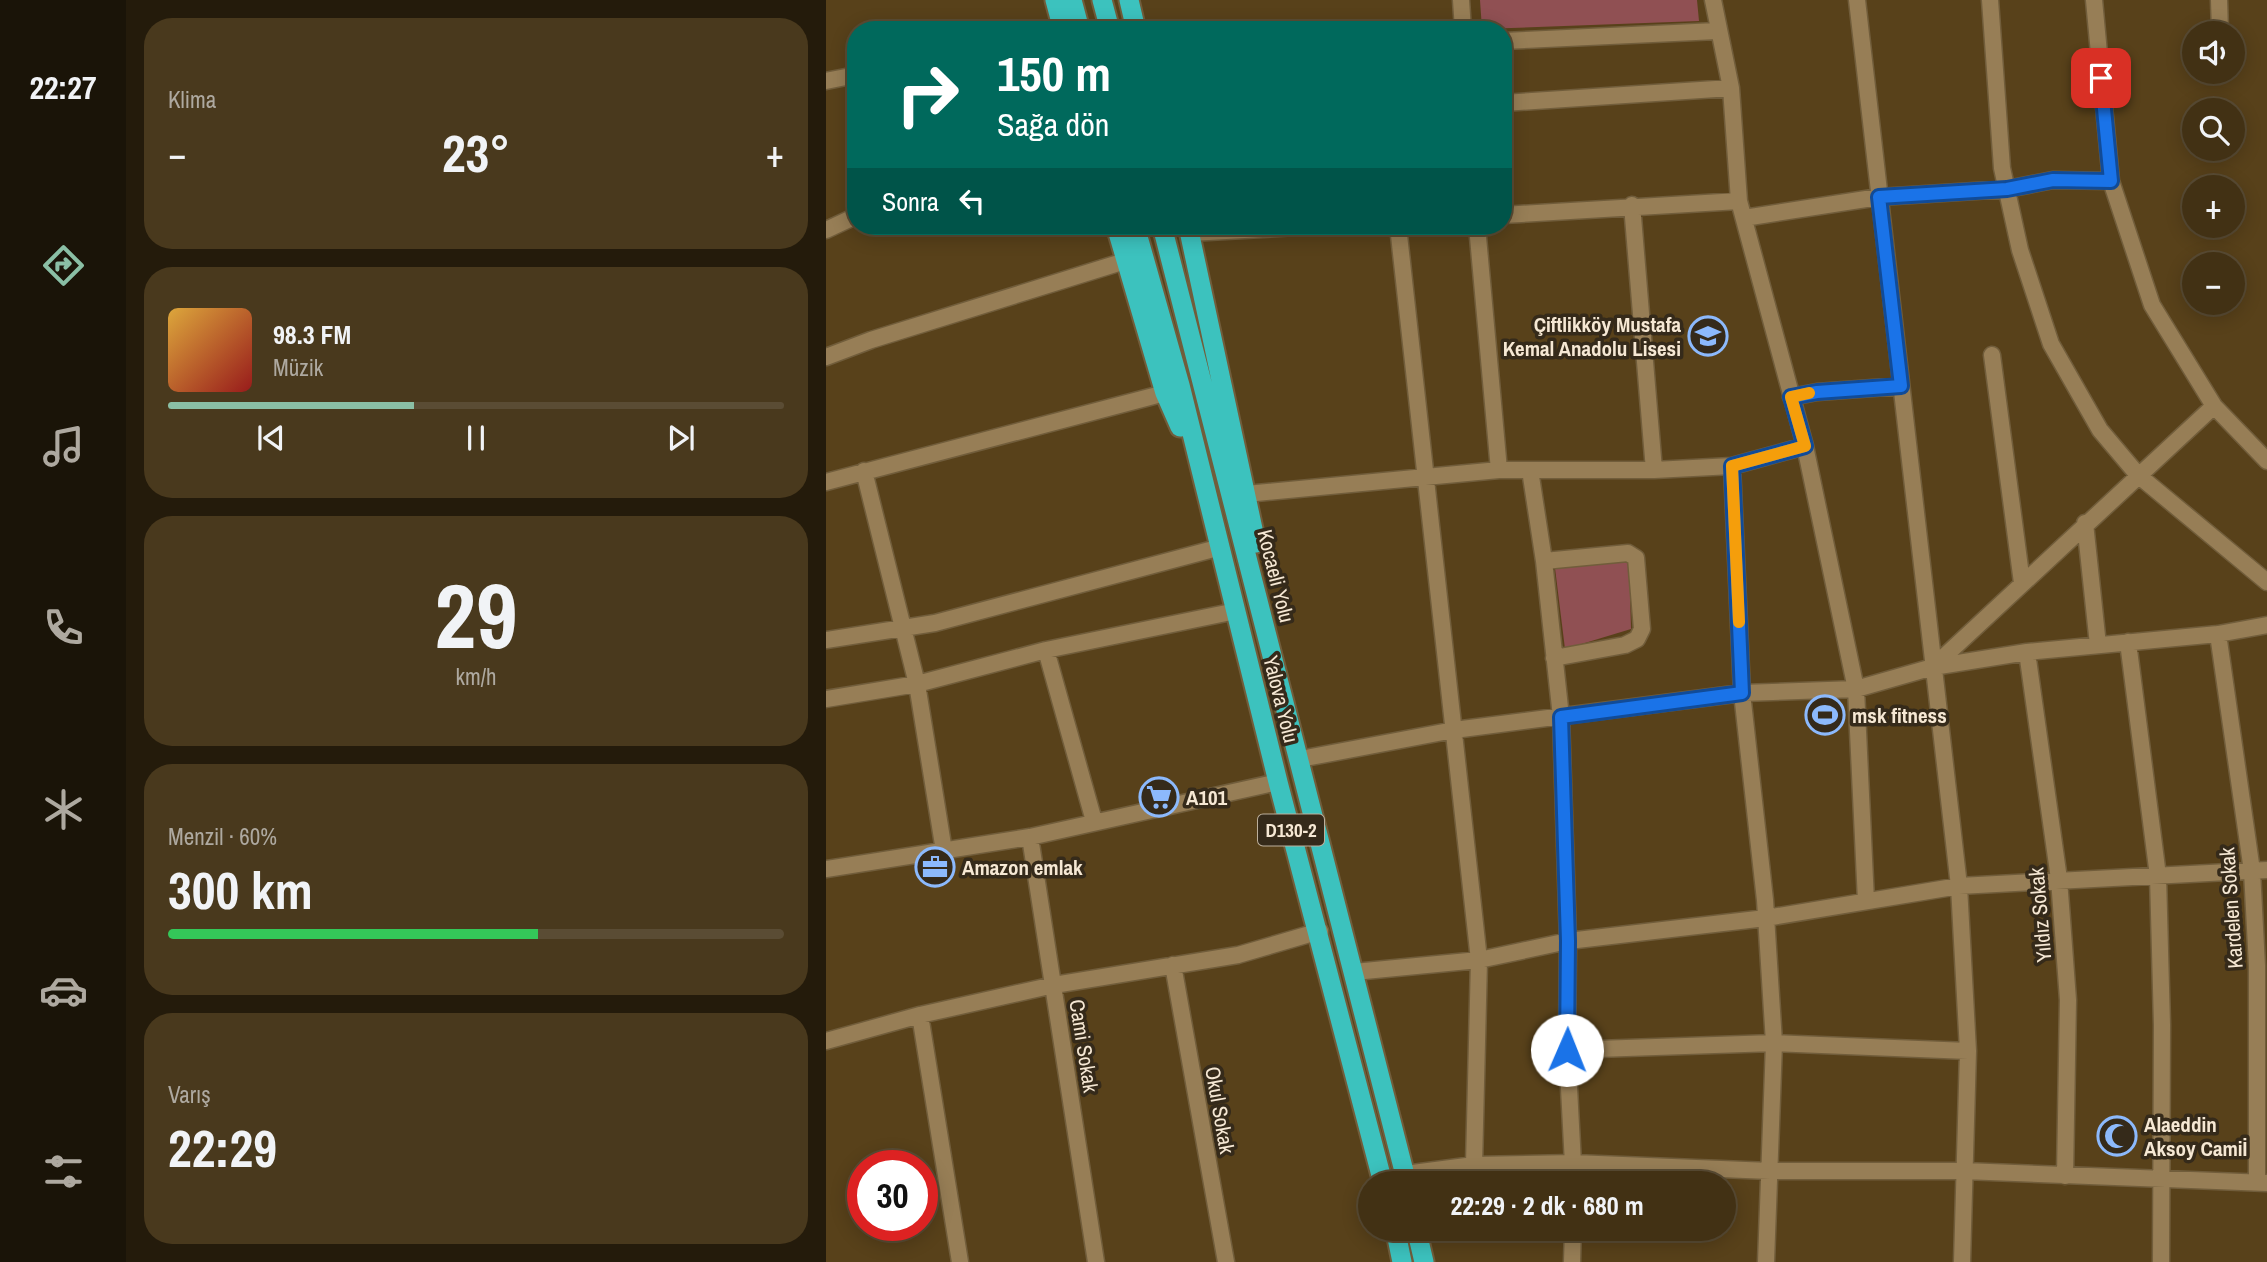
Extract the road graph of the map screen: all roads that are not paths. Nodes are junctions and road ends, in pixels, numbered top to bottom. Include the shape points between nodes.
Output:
1 (1055, 0) edge
2 (1072, 0) edge
3 (1102, 0) edge
4 (1129, 0) edge
5 (1461, 0) edge
6 (1713, 0) edge
7 (1857, 0) edge
8 (1990, 0) edge
9 (2094, 0) edge
10 (2219, 0) edge
11 (1061, 21) edge
12 (1078, 21) edge
13 (1108, 21) edge
14 (1134, 21) edge
15 (1462, 21) edge
16 (2220, 21) edge
17 (1717, 31) junction
18 (1512, 41) edge
19 (847, 77) edge
20 (826, 81) edge
21 (1731, 88) junction
22 (1512, 102) edge
23 (2111, 181) junction
24 (2007, 189) junction
25 (1879, 197) junction
26 (1739, 201) junction
27 (1632, 205) junction
28 (1512, 214) edge
29 (1744, 218) junction
30 (847, 220) edge
31 (826, 230) edge
32 (1118, 235) edge
33 (1138, 235) edge
34 (1163, 235) edge
35 (1190, 235) edge
36 (1399, 235) edge
37 (1478, 235) edge
38 (1125, 261) junction
39 (1992, 355) dead end
40 (826, 357) edge
41 (1901, 386) junction
42 (1166, 393) junction
43 (1791, 397) junction
44 (2214, 407) junction
45 (1805, 446) junction
46 (2267, 461) edge
47 (1732, 466) junction
48 (1499, 470) junction
49 (1530, 470) junction
50 (1654, 470) junction
51 (864, 471) junction
52 (2138, 475) junction
53 (1201, 476) junction
54 (1424, 479) junction
55 (826, 482) edge
56 (1246, 494) junction
57 (2085, 523) junction
58 (1221, 547) junction
59 (1545, 561) junction
60 (2267, 582) edge
61 (2022, 583) junction
62 (1236, 611) junction
63 (2267, 625) edge
64 (903, 629) junction
65 (1267, 634) junction
66 (2218, 634) junction
67 (826, 640) edge
68 (2129, 642) junction
69 (2098, 645) junction
70 (1046, 650) junction
71 (2026, 652) junction
72 (1554, 659) junction
73 (1933, 667) junction
74 (918, 684) junction
75 (1856, 689) junction
76 (1742, 693) junction
77 (826, 699) edge
78 (1561, 717) junction
79 (1454, 730) junction
80 (1300, 760) junction
81 (1278, 782) junction
82 (1094, 821) junction
83 (1030, 837) junction
84 (944, 851) junction
85 (826, 869) edge
86 (2259, 870) edge
87 (2158, 876) junction
88 (2059, 879) junction
89 (1959, 886) junction
90 (1866, 901) junction
91 (1766, 918) junction
92 (1320, 932) junction
93 (1568, 941) junction
94 (1479, 960) junction
95 (1173, 965) junction
96 (1354, 972) junction
97 (1054, 985) junction
98 (920, 1015) junction
99 (826, 1041) edge
100 (1774, 1043) junction
101 (1567, 1050) junction
102 (1968, 1051) junction
103 (1574, 1163) junction
104 (1474, 1165) junction
105 (1380, 1171) edge
106 (1404, 1171) edge
107 (1443, 1171) edge
108 (1574, 1171) edge
109 (1770, 1171) junction
110 (1964, 1171) junction
111 (2065, 1176) junction
112 (2162, 1181) junction
113 (2262, 1182) edge
114 (1398, 1241) edge
115 (1419, 1241) edge
116 (1573, 1241) edge
117 (960, 1262) edge
118 (1096, 1262) edge
119 (1226, 1262) edge
120 (1402, 1262) edge
121 (1423, 1262) edge
122 (1572, 1262) edge
123 (1766, 1262) edge
124 (1962, 1262) edge
125 (2161, 1262) edge

1 - 11 highway
2 - 12 highway
3 - 13 highway
4 - 14 highway
5 - 15 street
6 - 17 street
7 - 25 street
8 - 24 street
9 - 23 street
10 - 16 street
17 - 18 street
17 - 21 street
19 - 20 street
21 - 22 street
21 - 26 street
23 - 24 street via 2053,180
23 - 44 street via 2152,305
24 - 25 street
24 - 52 street via 2020,250 2051,344 2100,430
25 - 29 street
25 - 41 street
26 - 27 street
26 - 29 street
27 - 28 street
27 - 50 street
29 - 43 street
30 - 31 street
32 - 38 highway
33 - 53 highway, Yalova Yolu / D130-2
34 - 65 highway, Kocaeli̇ Yolu / D130-2
35 - 56 highway
36 - 54 street
37 - 48 street
38 - 40 street
38 - 42 highway
39 - 61 street
41 - 43 street
41 - 73 street
42 - 51 street
42 - 53 highway
43 - 45 street
44 - 46 street
44 - 52 street
45 - 47 street
45 - 75 street
47 - 50 street
47 - 76 street
48 - 49 street
48 - 54 street
49 - 50 street
49 - 59 street
51 - 55 street
51 - 64 street
52 - 57 street
52 - 60 street
53 - 58 highway, Yalova Yolu / D130-2
54 - 56 street
54 - 79 street
56 - 65 highway
57 - 61 street
57 - 69 street
58 - 62 highway, Yalova Yolu / D130-2
58 - 64 street
59 - 72 street
59 - 72 street via 1628,553 1636,558 1642,629 1637,639
61 - 73 street
62 - 70 street
62 - 81 highway, Yalova Yolu / D130-2
63 - 66 street
64 - 67 street
64 - 74 street
65 - 80 highway, Kocaeli̇ Yolu / D130-2
66 - 68 street
66 - 86 street, Kardelen Sokak
68 - 69 street
68 - 87 street
69 - 71 street
70 - 74 street
70 - 82 street
71 - 73 street
71 - 88 street, Yıldız Sokak
72 - 78 street
73 - 75 street
73 - 89 street
74 - 77 street
74 - 84 street
75 - 76 street
75 - 90 street
76 - 78 street
76 - 91 street
78 - 79 street
78 - 93 street
79 - 80 street
79 - 94 street
80 - 96 highway, Kocaeli̇ Yolu / D130-2
81 - 82 street
81 - 92 highway, Yalova Yolu / D130-2
82 - 83 street
83 - 84 street
83 - 97 street, Cami Sokak
84 - 85 street
86 - 87 street
86 - 113 street, Kardelen Sokak
87 - 88 street
87 - 112 street
88 - 89 street
88 - 111 street, Yıldız Sokak via 2068,1000
89 - 90 street
89 - 102 street
90 - 91 street
91 - 93 street
91 - 100 street
92 - 95 street via 1238,955
92 - 105 highway, Yalova Yolu / D130-2
93 - 94 street
93 - 101 street
94 - 96 street
94 - 104 street
95 - 97 street
95 - 119 street, Okul Sokak
96 - 106 highway, Kocaeli̇ Yolu / D130-2
97 - 98 street
97 - 118 street, Cami Sokak
98 - 99 street
98 - 117 street
100 - 101 street
100 - 102 street
100 - 109 street
101 - 103 street
102 - 110 street
103 - 104 street
103 - 108 street
103 - 109 street
104 - 107 street
109 - 110 street
109 - 123 street
110 - 111 street
110 - 124 street
111 - 112 street
112 - 113 street
112 - 125 street
114 - 120 highway
115 - 121 highway
116 - 122 street

